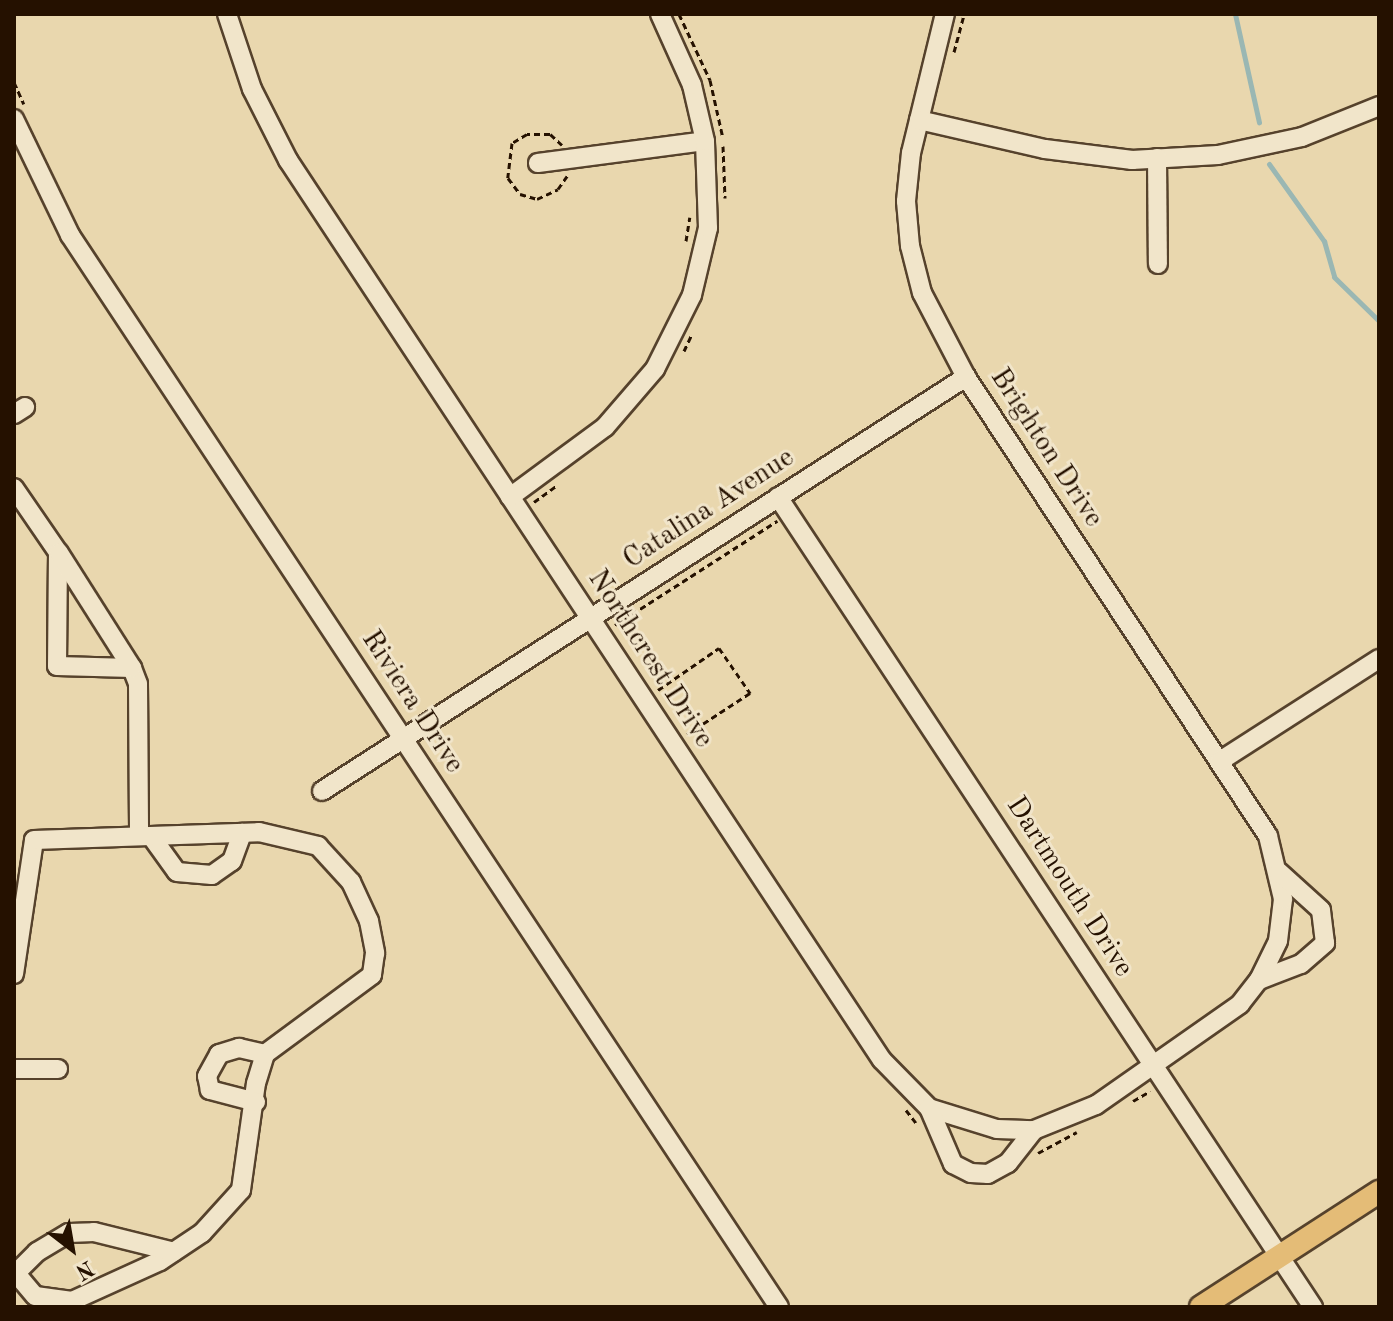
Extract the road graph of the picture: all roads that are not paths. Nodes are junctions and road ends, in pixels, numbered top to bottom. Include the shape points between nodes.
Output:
1 (227, 14) edge
2 (660, 14) edge
3 (945, 14) edge
4 (1379, 106) edge
5 (20, 114) edge
6 (919, 120) junction
7 (705, 141) junction
8 (1157, 158) junction
9 (538, 163) dead end
10 (1158, 264) dead end
11 (966, 377) junction
12 (14, 488) edge
13 (510, 497) junction
14 (778, 497) junction
15 (58, 552) junction
16 (602, 626) junction
17 (1379, 659) edge
18 (132, 668) junction
19 (403, 739) junction
20 (1220, 761) junction
21 (322, 791) dead end
22 (242, 833) junction
23 (145, 836) junction
24 (14, 837) edge
25 (34, 840) junction
26 (1279, 872) junction
27 (14, 974) edge
28 (1259, 980) junction
29 (265, 1054) junction
30 (1154, 1067) junction
31 (14, 1069) edge
32 (58, 1069) dead end
33 (256, 1102) junction
34 (929, 1108) junction
35 (1034, 1130) junction
36 (1379, 1192) edge
37 (174, 1252) junction
38 (1281, 1255) junction
39 (15, 1272) edge
40 (779, 1307) edge
41 (1201, 1307) edge
42 (1313, 1307) edge

1 - 13 street, Northcrest Drive via 252,89 288,160
2 - 7 street via 692,85
3 - 6 street, Brighton Drive
4 - 8 street via 1302,137 1218,155
5 - 19 street, Riviera Drive via 70,235
6 - 8 street via 1045,149
6 - 11 street, Brighton Drive via 906,201 910,246 922,293
7 - 9 street
7 - 13 street via 708,228 692,295 655,369 605,427
8 - 10 street
11 - 14 street, Catalina Avenue
11 - 20 street, Brighton Drive
12 - 15 street
13 - 16 street, Northcrest Drive
14 - 16 street, Catalina Avenue
14 - 30 street, Dartmouth Drive
15 - 18 street
15 - 18 street via 57,666
16 - 19 street, Catalina Avenue
16 - 34 street, Northcrest Drive via 882,1060
17 - 20 street
18 - 23 street via 138,684
19 - 21 street, Catalina Avenue
19 - 40 street, Riviera Drive
20 - 26 street, Brighton Drive via 1268,836
22 - 23 street
22 - 23 street via 232,861 212,875 177,872
22 - 29 street via 318,846 351,882 369,921 375,953 372,975
23 - 25 street
24 - 25 street
25 - 27 street
26 - 28 street, Brighton Drive via 1283,921
26 - 28 street, Brighton Drive via 1321,910 1325,943 1301,964
28 - 30 street, Brighton Drive via 1214,1026
29 - 33 street
29 - 33 street via 239,1048 219,1054 207,1076 210,1090
30 - 35 street, Northcrest Drive via 1096,1105
30 - 38 street, Dartmouth Drive
31 - 32 street
33 - 37 street via 241,1190 202,1233
34 - 35 street, Northcrest Drive via 997,1129
34 - 35 street via 953,1164 971,1173 988,1174 1008,1163
36 - 38 main road
37 - 39 street via 94,1232 69,1233
37 - 39 street via 72,1301 35,1296
38 - 41 main road
38 - 42 street, Dartmouth Drive

